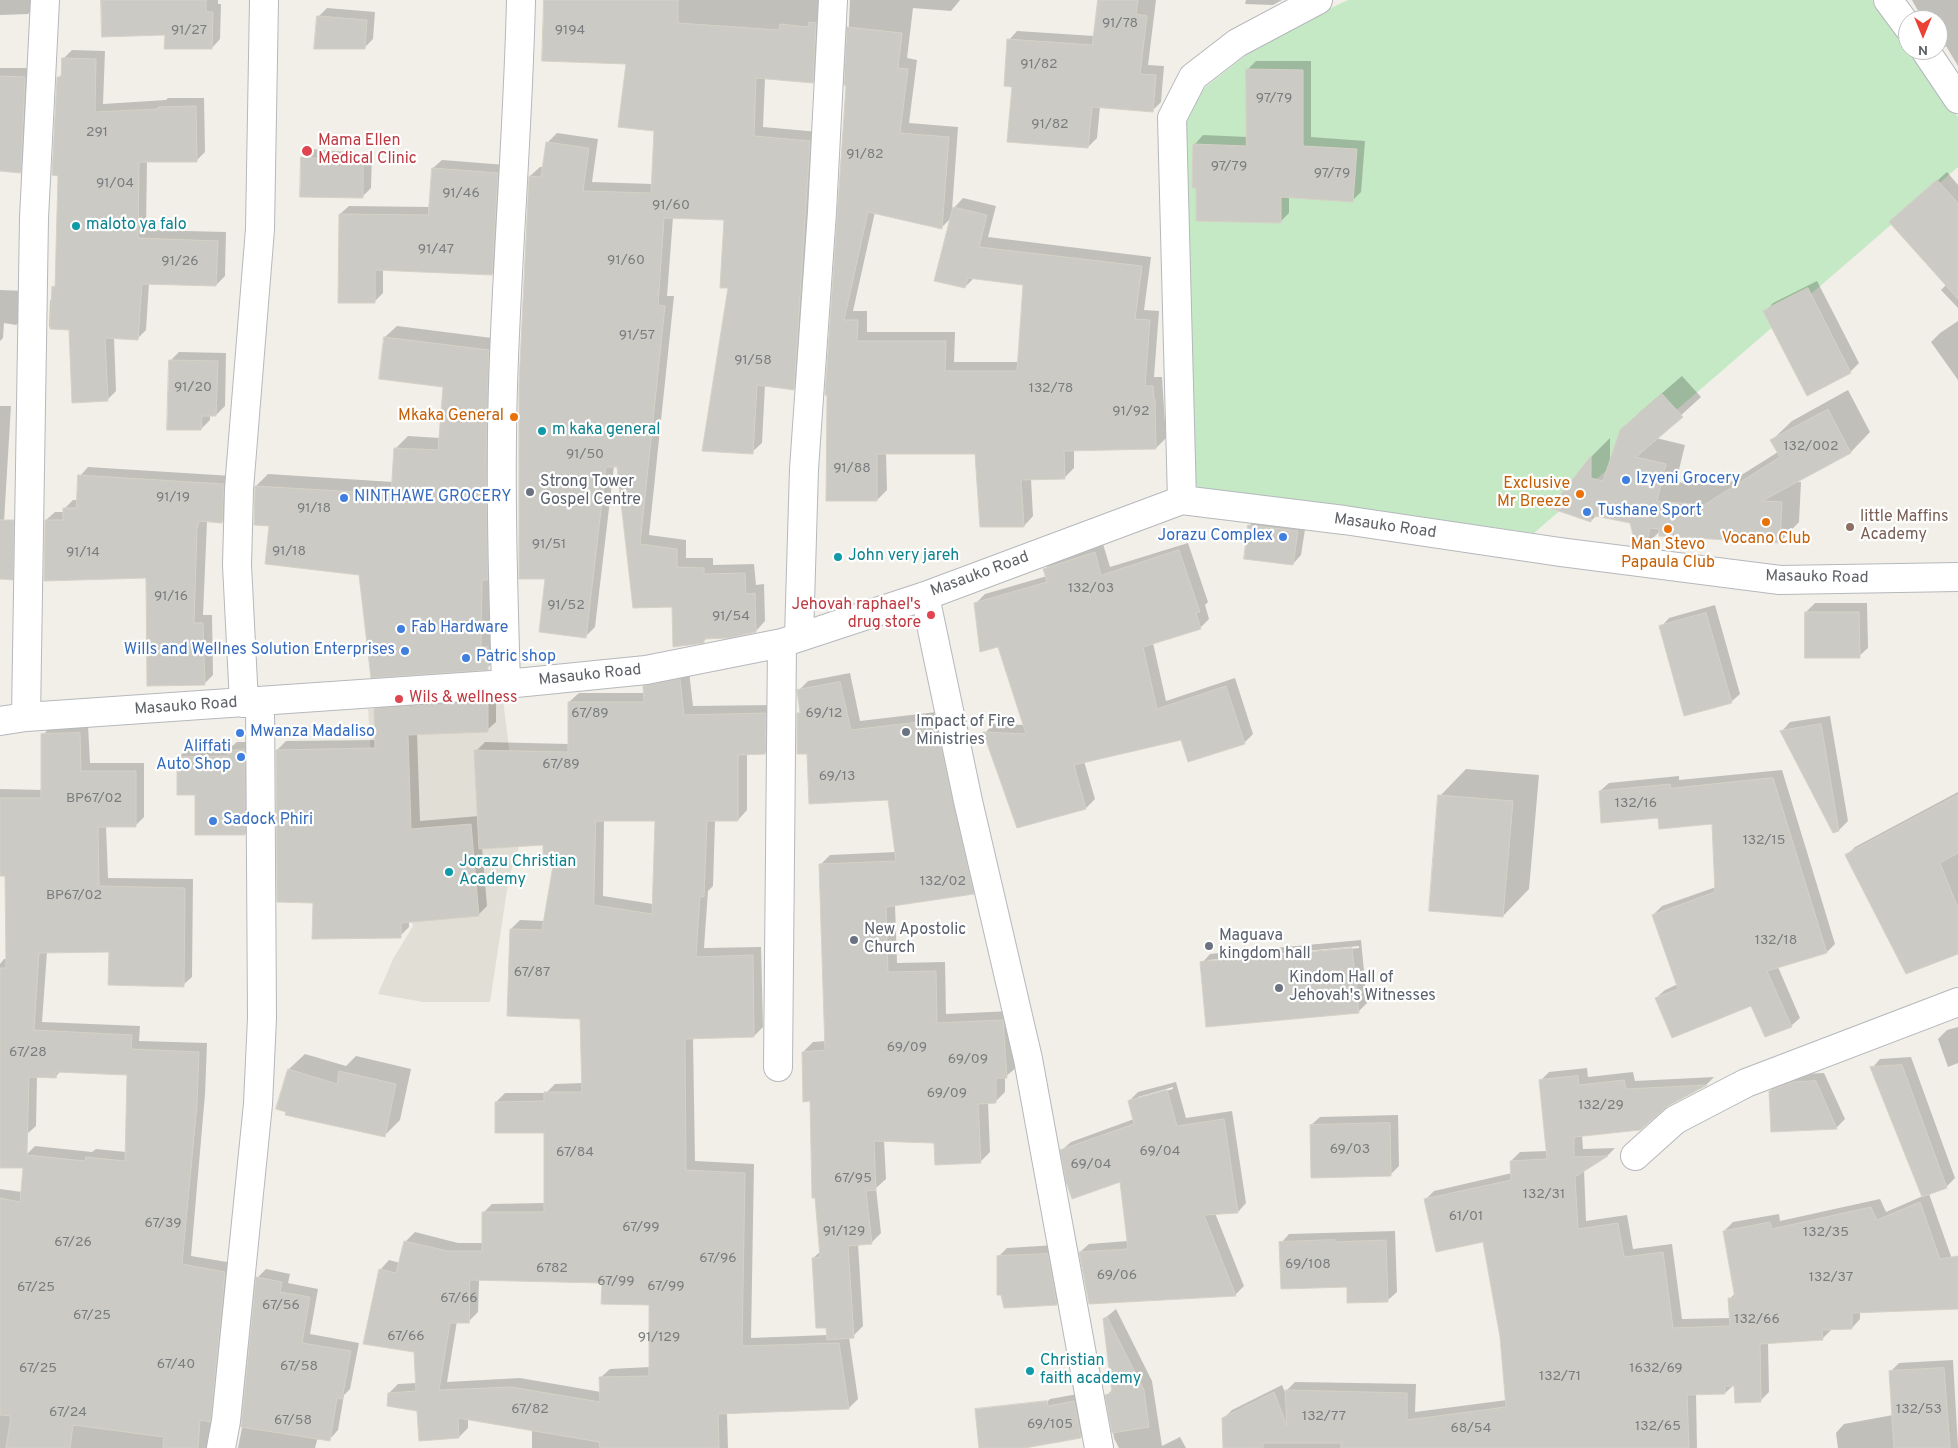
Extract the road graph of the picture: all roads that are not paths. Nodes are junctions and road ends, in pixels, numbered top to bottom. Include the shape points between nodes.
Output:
1 (45, 0) edge
2 (264, 0) edge
3 (522, 0) edge
4 (833, 0) edge
5 (1318, 0) edge
6 (1888, 0) edge
7 (1898, 14) edge
8 (1931, 60) edge
9 (1958, 99) edge
10 (1182, 500) junction
11 (1958, 578) edge
12 (925, 596) junction
13 (790, 640) junction
14 (506, 684) junction
15 (252, 702) junction
16 (26, 718) junction
17 (0, 721) edge
18 (1958, 1002) edge
19 (778, 1067) dead end
20 (1635, 1156) dead end
21 (221, 1448) edge
22 (1099, 1448) edge

1 - 16 street via 34,218
2 - 15 street via 260,229 240,479 237,565
3 - 14 street via 503,387 501,531
4 - 13 street via 822,212
5 - 10 street via 1237,43 1194,77 1172,118
6 - 7 street
8 - 9 street
10 - 11 street, Masauko Road via 1780,580
10 - 12 street, Masauko Road
12 - 13 street, Masauko Road
12 - 22 street via 968,801 1028,1059
13 - 14 street, Masauko Road via 646,670
13 - 19 street
14 - 15 street, Masauko Road
15 - 16 street, Masauko Road
15 - 21 street via 262,1009 258,1104
16 - 17 street, Masauko Road
18 - 20 street via 1746,1083 1675,1120

